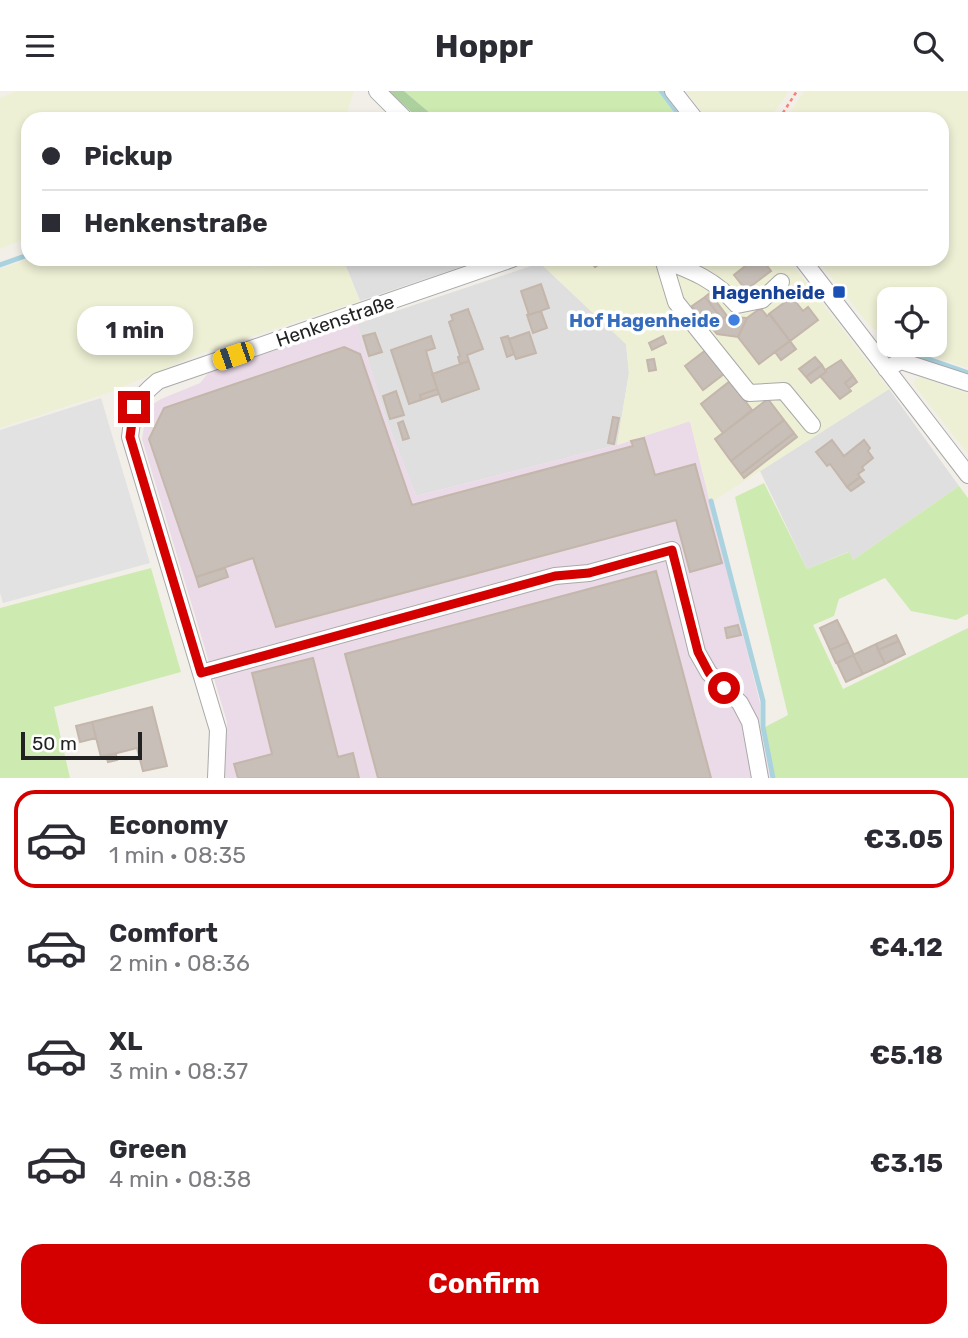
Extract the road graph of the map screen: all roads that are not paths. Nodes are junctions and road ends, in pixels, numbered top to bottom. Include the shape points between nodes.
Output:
1 (377, 91) edge
2 (673, 91) edge
3 (398, 112) edge
4 (690, 112) edge
5 (492, 266) edge
6 (665, 266) edge
7 (681, 266) edge
8 (807, 266) edge
9 (782, 282) dead end
10 (887, 369) junction
11 (968, 383) edge
12 (812, 425) dead end
13 (968, 475) edge
14 (201, 673) junction
15 (216, 778) edge
16 (760, 778) edge

1 - 3 street
2 - 4 street
5 - 14 street, Henkenstraße via 158,381 143,393 134,407 130,437
6 - 12 street via 676,302 749,393 784,391
7 - 9 street via 722,288 737,305 762,300
8 - 10 street
10 - 11 street via 901,361
10 - 13 street
14 - 15 street, Henkenstraße via 218,730
14 - 16 street via 555,576 589,573 672,550 698,652 709,673 740,703 750,722

